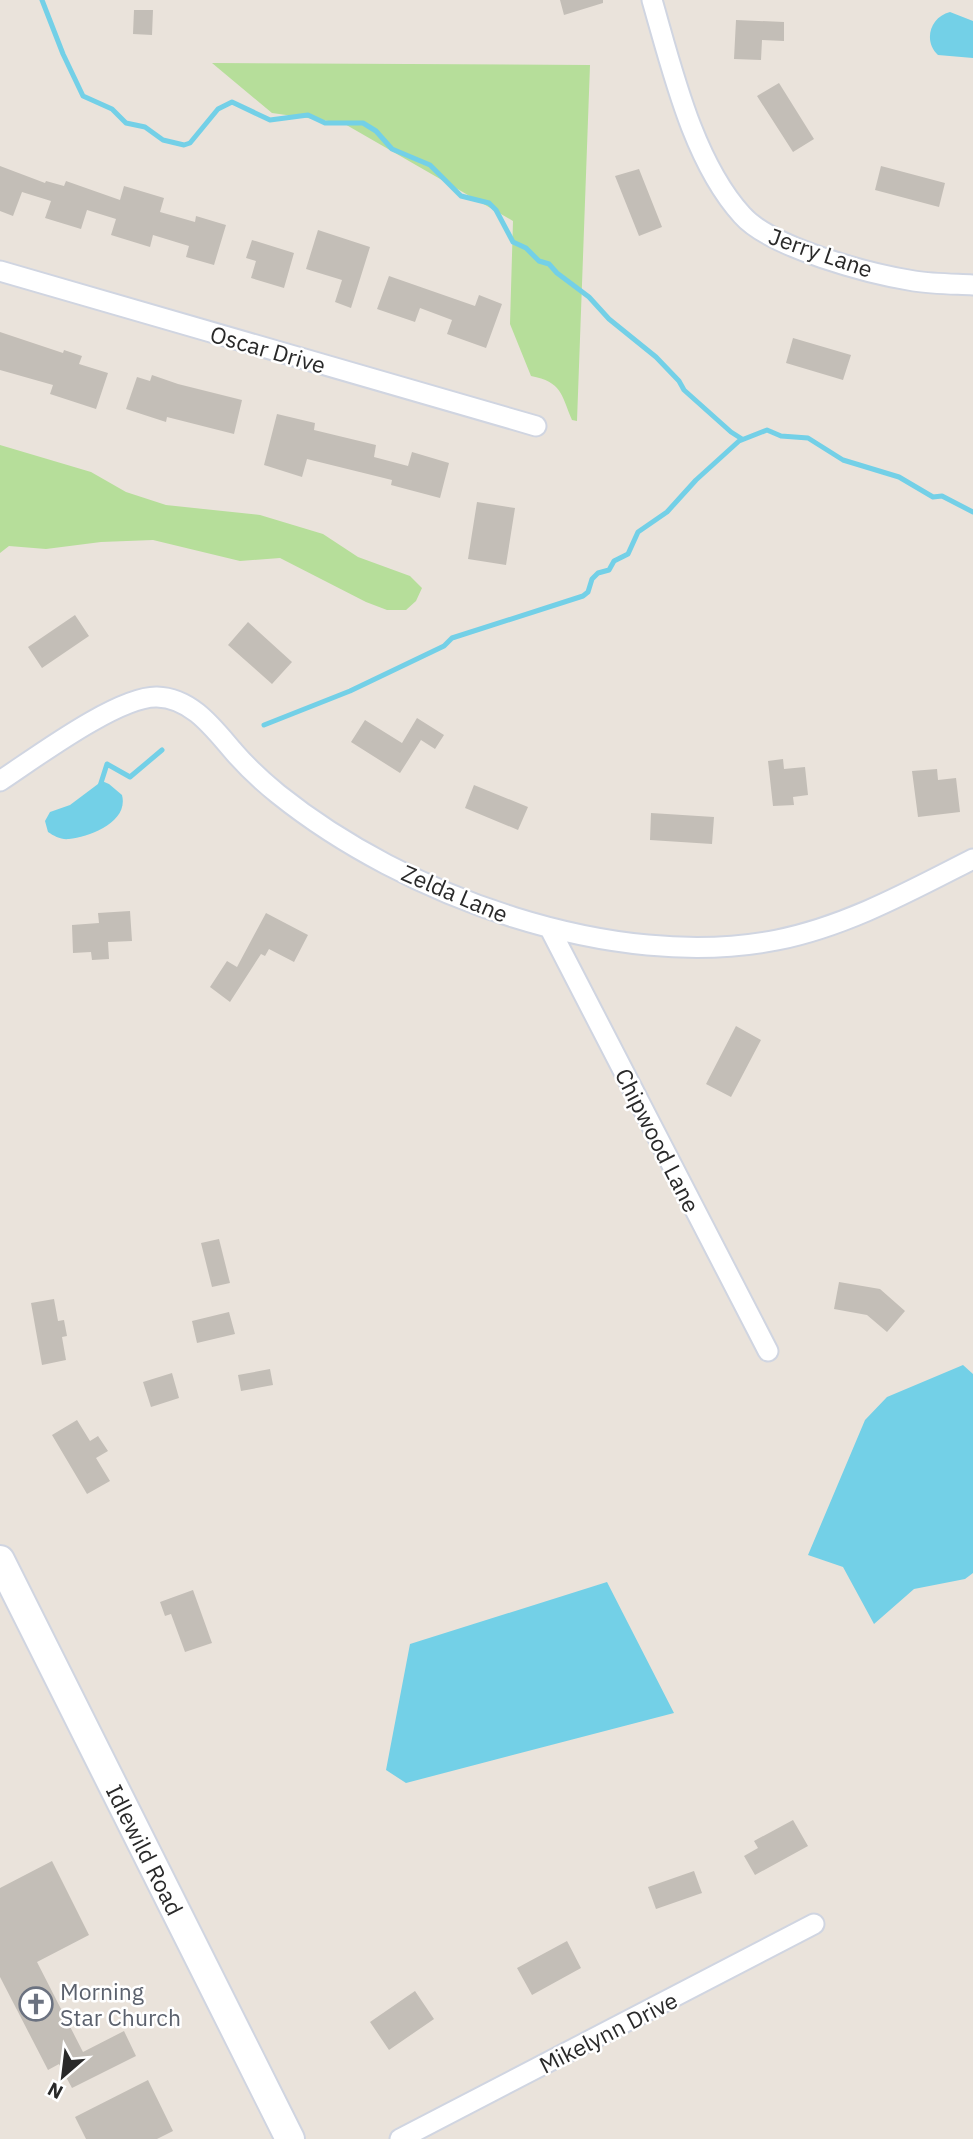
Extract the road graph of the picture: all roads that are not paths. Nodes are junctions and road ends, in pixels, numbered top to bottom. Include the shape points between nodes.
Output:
1 (652, 0) edge
2 (0, 271) edge
3 (973, 285) edge
4 (536, 426) dead end
5 (0, 781) edge
6 (973, 859) edge
7 (550, 929) junction
8 (768, 1351) dead end
9 (0, 1560) edge
10 (814, 1924) dead end
11 (290, 2139) edge
12 (400, 2139) edge

1 - 3 street, Jerry Lane via 701,148 723,192 744,218 778,241 841,263 915,281
2 - 4 street, Oscar Drive
5 - 7 street, Zelda Lane via 112,709 138,699 163,698 194,710 267,784 318,823 387,864 511,918
6 - 7 street, Zelda Lane via 861,914 775,940 702,947 618,942
7 - 8 street, Chipwood Lane
9 - 11 main road, Idlewild Road
10 - 12 street, Mikelynn Drive

